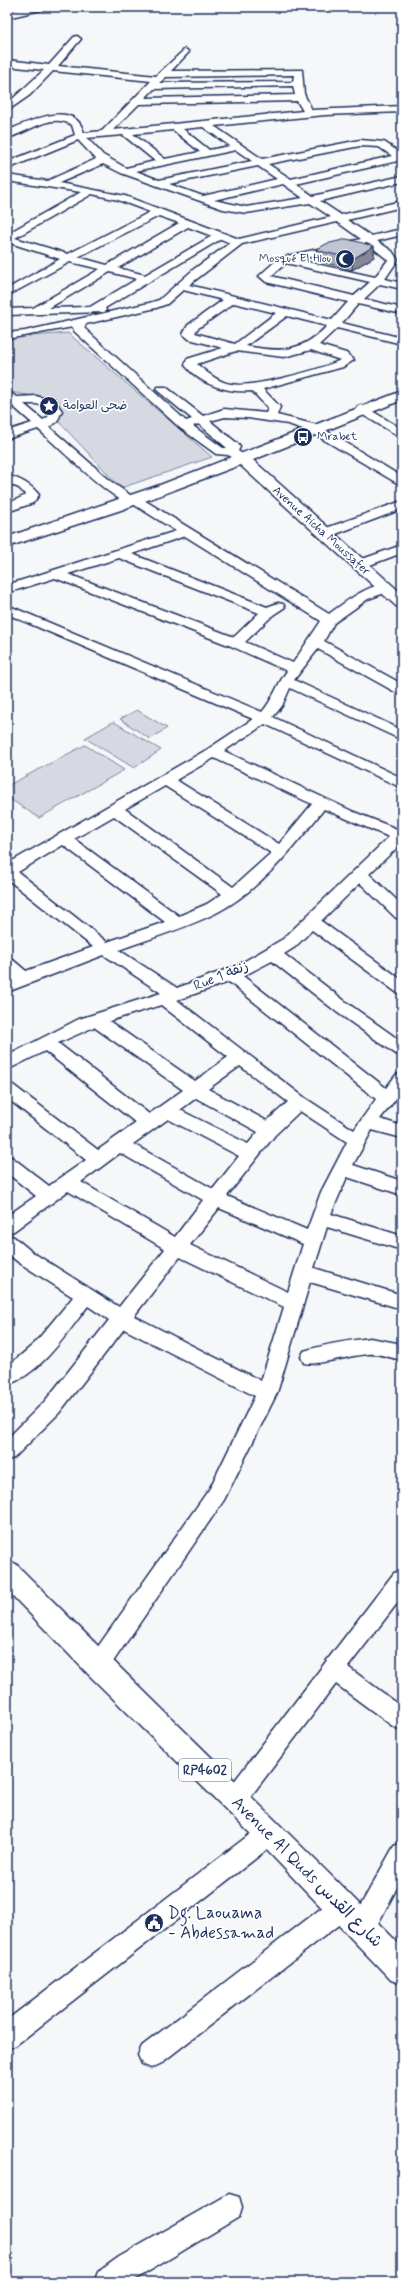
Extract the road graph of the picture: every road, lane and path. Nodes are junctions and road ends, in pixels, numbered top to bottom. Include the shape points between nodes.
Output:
1 (21, 7) edge
2 (41, 7) edge
3 (7, 10) edge
4 (7, 15) edge
5 (77, 39) dead end
6 (185, 52) dead end
7 (176, 61) junction
8 (190, 61) dead end
9 (241, 61) dead end
10 (7, 63) edge
11 (50, 67) junction
12 (235, 73) junction
13 (161, 76) junction
14 (297, 84) junction
15 (151, 86) junction
16 (232, 86) junction
17 (299, 98) junction
18 (138, 101) junction
19 (7, 108) edge
20 (228, 110) junction
21 (402, 110) edge
22 (308, 113) junction
23 (204, 123) junction
24 (175, 126) junction
25 (125, 132) junction
26 (105, 133) junction
27 (7, 135) edge
28 (81, 136) junction
29 (237, 146) junction
30 (206, 152) junction
31 (401, 157) edge
32 (103, 160) junction
33 (162, 162) junction
34 (260, 163) junction
35 (7, 166) edge
36 (124, 171) junction
37 (7, 179) edge
38 (402, 179) edge
39 (288, 181) junction
40 (156, 183) junction
41 (49, 184) junction
42 (91, 191) junction
43 (188, 194) junction
44 (203, 199) junction
45 (309, 200) junction
46 (402, 204) edge
47 (156, 211) junction
48 (337, 218) junction
49 (187, 223) junction
50 (402, 232) edge
51 (220, 235) junction
52 (7, 239) edge
53 (368, 239) junction
54 (238, 242) junction
55 (69, 258) junction
56 (283, 260) junction
57 (109, 269) junction
58 (148, 279) junction
59 (377, 280) junction
60 (180, 286) junction
61 (402, 286) edge
62 (7, 293) edge
63 (232, 298) junction
64 (356, 300) junction
65 (74, 310) junction
66 (93, 310) junction
67 (7, 312) edge
68 (36, 312) junction
69 (124, 312) junction
70 (285, 312) junction
71 (402, 312) edge
72 (81, 322) junction
73 (334, 324) junction
74 (7, 336) edge
75 (402, 341) edge
76 (310, 346) junction
77 (238, 348) junction
78 (254, 386) junction
79 (402, 394) edge
80 (11, 401) edge
81 (362, 409) junction
82 (271, 417) junction
83 (200, 420) junction
84 (41, 425) junction
85 (184, 425) junction
86 (313, 428) junction
87 (402, 434) edge
88 (7, 435) edge
89 (236, 455) junction
90 (7, 479) edge
91 (402, 482) edge
92 (133, 500) junction
93 (402, 506) edge
94 (7, 508) edge
95 (186, 532) junction
96 (323, 534) junction
97 (7, 542) edge
98 (402, 549) edge
99 (121, 554) junction
100 (359, 565) junction
101 (56, 574) junction
102 (385, 588) junction
103 (7, 589) edge
104 (293, 599) junction
105 (402, 602) edge
106 (7, 608) edge
107 (268, 612) junction
108 (329, 620) junction
109 (316, 642) junction
110 (236, 643) junction
111 (290, 675) junction
112 (402, 690) edge
113 (264, 718) junction
114 (402, 736) edge
115 (213, 752) junction
116 (165, 780) junction
117 (402, 784) edge
118 (322, 802) junction
119 (114, 809) junction
120 (63, 838) junction
121 (400, 840) edge
122 (281, 852) junction
123 (7, 871) edge
124 (360, 875) junction
125 (234, 895) junction
126 (402, 914) edge
127 (312, 922) junction
128 (177, 923) junction
129 (104, 948) junction
130 (274, 954) junction
131 (7, 964) edge
132 (232, 975) junction
133 (24, 978) junction
134 (7, 986) edge
135 (402, 988) edge
136 (169, 996) junction
137 (96, 1020) junction
138 (46, 1043) junction
139 (402, 1050) edge
140 (240, 1057) junction
141 (7, 1064) edge
142 (402, 1078) edge
143 (7, 1089) edge
144 (194, 1089) junction
145 (387, 1098) junction
146 (299, 1102) junction
147 (166, 1110) junction
148 (368, 1122) junction
149 (148, 1123) junction
150 (269, 1130) junction
151 (402, 1132) edge
152 (357, 1140) junction
153 (119, 1144) junction
154 (251, 1154) junction
155 (98, 1159) junction
156 (7, 1162) edge
157 (342, 1168) junction
158 (67, 1182) junction
159 (402, 1188) edge
160 (49, 1196) junction
161 (214, 1198) junction
162 (320, 1218) junction
163 (7, 1226) edge
164 (314, 1241) junction
165 (7, 1242) edge
166 (402, 1243) edge
167 (177, 1247) junction
168 (303, 1272) junction
169 (86, 1295) junction
170 (402, 1302) edge
171 (294, 1303) junction
172 (121, 1317) junction
173 (402, 1352) edge
174 (311, 1357) dead end
175 (7, 1377) edge
176 (267, 1393) junction
177 (7, 1452) edge
178 (7, 1572) edge
179 (402, 1580) edge
180 (98, 1665) junction
181 (333, 1669) junction
182 (402, 1720) edge
183 (234, 1800) junction
184 (270, 1833) junction
185 (402, 1854) edge
186 (341, 1908) junction
187 (363, 1926) junction
188 (402, 1968) edge
189 (7, 2036) edge
190 (151, 2055) dead end
191 (229, 2207) dead end
192 (108, 2282) edge

1 - 3 street
2 - 4 street
5 - 11 street
6 - 7 street
7 - 8 street
7 - 13 street
9 - 12 street
10 - 11 street
11 - 13 street
11 - 19 street via 36,86
12 - 13 street
12 - 14 street via 299,72
12 - 16 street
13 - 15 street
14 - 16 street
14 - 17 street
15 - 16 street
15 - 18 street
16 - 20 street
17 - 20 street
17 - 22 street
18 - 20 street
18 - 26 street
20 - 22 street
20 - 23 street
21 - 22 street
23 - 24 street
23 - 29 street
24 - 25 street
24 - 30 street
25 - 26 street
25 - 33 street
26 - 28 street
27 - 28 street via 40,121 58,118 74,122
28 - 32 street
28 - 35 street
29 - 30 street
29 - 34 street
30 - 33 street
31 - 34 street via 381,144 367,142
31 - 39 street
32 - 36 street
32 - 41 street
33 - 36 street
34 - 39 street
34 - 40 street
36 - 40 street
37 - 41 street
38 - 45 street
39 - 44 street
39 - 45 street
40 - 43 street
41 - 42 street
42 - 47 street via 121,198
42 - 52 street
43 - 44 street
43 - 47 street
44 - 45 street via 246,210
45 - 48 street
46 - 48 street
47 - 49 street
47 - 55 street
48 - 53 street
48 - 54 street
49 - 51 street
49 - 57 street
50 - 53 street
51 - 54 street
51 - 58 street
52 - 55 street
53 - 56 street
53 - 59 street via 392,257 392,263
54 - 60 street
55 - 57 street
55 - 62 street
56 - 59 street
56 - 64 street via 264,274 265,278
57 - 58 street
57 - 68 street
58 - 66 street
59 - 61 street
59 - 64 street
60 - 63 street
60 - 69 street via 163,302
63 - 70 street
63 - 77 street via 188,332 193,337
64 - 71 street
64 - 73 street
65 - 66 street
65 - 68 street
65 - 72 street
66 - 69 street
67 - 68 street
69 - 72 street
70 - 73 street
70 - 77 street
72 - 74 street
72 - 83 street via 90,326
72 - 85 street via 78,329
73 - 75 street
73 - 76 street
76 - 77 street via 286,352
76 - 78 street via 342,355 348,360 340,365
77 - 78 street via 197,357 190,362 199,372 226,386 237,389
78 - 82 street via 274,406
79 - 81 street
80 - 84 street
80 - 84 street via 36,400 52,404 56,411 55,415
81 - 86 street
81 - 87 street
82 - 83 street via 224,413
82 - 86 street
83 - 85 street
83 - 89 street via 234,447
84 - 88 street
84 - 92 street via 109,486
85 - 89 street via 220,451
86 - 89 street
86 - 91 street
89 - 92 street
89 - 96 street, Avenue Aicha Moussafer
90 - 94 street via 23,485 33,495 29,500
92 - 95 street
92 - 97 street
93 - 96 street
95 - 99 street
95 - 104 street
96 - 100 street, Avenue Aicha Moussafer
98 - 100 street
99 - 101 street
99 - 107 street
100 - 102 street, Avenue Aicha Moussafer
101 - 103 street
101 - 110 street
102 - 105 street, Avenue Aicha Moussafer
102 - 108 street via 363,596
104 - 107 street
104 - 108 street
106 - 113 street
107 - 110 street
108 - 109 street
109 - 111 street
109 - 112 street
110 - 111 street
111 - 113 street via 275,706
111 - 114 street
113 - 115 street
113 - 117 street
115 - 116 street
115 - 118 street
116 - 119 street
116 - 122 street
118 - 121 street
118 - 122 street
119 - 120 street
119 - 125 street
120 - 123 street
120 - 128 street
121 - 124 street, Rue 1 زنقة
122 - 125 street
123 - 129 street
124 - 126 street
124 - 127 street, Rue 1 زنقة
125 - 128 street via 213,908
127 - 130 street, Rue 1 زنقة
127 - 135 street
128 - 129 street
129 - 133 street
129 - 136 street
130 - 132 street, Rue 1 زنقة
130 - 139 street
131 - 133 street
132 - 136 street, Rue 1 زنقة
132 - 145 street
133 - 134 street
136 - 137 street, Rue 1 زنقة
136 - 140 street
137 - 138 street, Rue 1 زنقة
137 - 144 street
138 - 141 street, Rue 1 زنقة
138 - 149 street
140 - 144 street
140 - 146 street
142 - 145 street
143 - 155 street
144 - 147 street
144 - 150 street
145 - 148 street
146 - 150 street
146 - 152 street
147 - 149 street
147 - 154 street
148 - 151 street
148 - 152 street
149 - 153 street
150 - 154 street
152 - 157 street
153 - 155 street
153 - 161 street
154 - 161 street
155 - 158 street
156 - 160 street
157 - 159 street
157 - 162 street
158 - 160 street
158 - 167 street
160 - 163 street
161 - 164 street
161 - 167 street
162 - 164 street
162 - 166 street
164 - 168 street
165 - 169 street via 25,1257
167 - 171 street
167 - 172 street
168 - 170 street
168 - 171 street
169 - 172 street
169 - 175 street via 47,1345 29,1363
171 - 176 street
172 - 176 street
172 - 177 street via 52,1407
173 - 174 street via 370,1346
176 - 180 street via 217,1494
178 - 180 street, Avenue Al Quds شارع القدس / RP4602
179 - 181 street
180 - 183 street, Avenue Al Quds شارع القدس / RP4602
181 - 182 street
181 - 183 street
183 - 184 street, Avenue Al Quds شارع القدس / RP4602
184 - 186 street, Avenue Al Quds شارع القدس / RP4602
184 - 189 street
185 - 187 street
186 - 187 street, Avenue Al Quds شارع القدس / RP4602
186 - 190 street
187 - 188 street, Avenue Al Quds شارع القدس / RP4602
191 - 192 street

